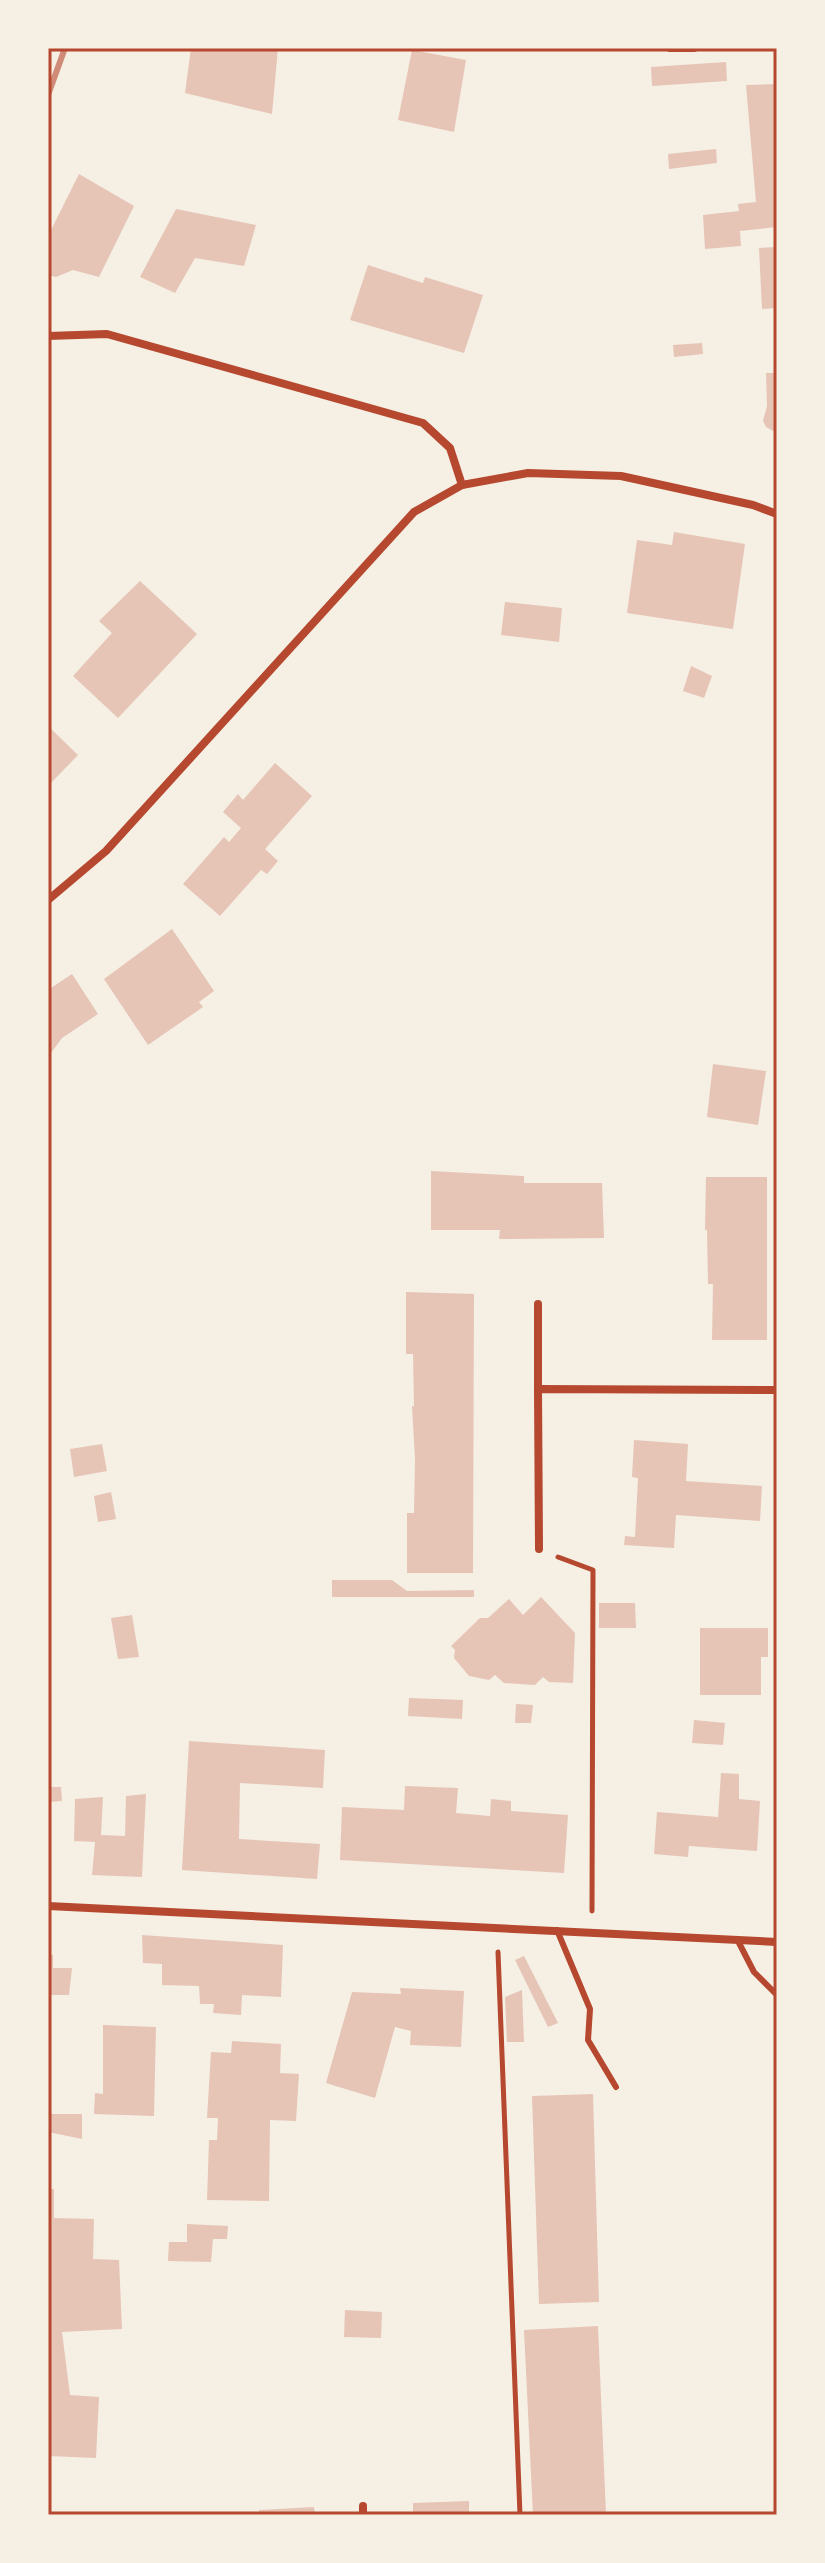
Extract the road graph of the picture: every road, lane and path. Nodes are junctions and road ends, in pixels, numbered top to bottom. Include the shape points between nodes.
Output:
1 (670, 48) edge
2 (694, 48) edge
3 (48, 336) edge
4 (462, 485) junction
5 (777, 514) edge
6 (48, 900) edge
7 (538, 1304) dead end
8 (538, 1389) junction
9 (777, 1390) edge
10 (539, 1549) joint
11 (48, 1906) edge
12 (497, 1927) junction
13 (557, 1930) junction
14 (592, 1932) junction
15 (738, 1941) junction
16 (777, 1942) edge
17 (777, 1995) edge
18 (616, 2087) dead end
19 (520, 2515) edge

1 - 2 street
3 - 4 street via 107,334 423,423 450,448
4 - 5 street via 528,473 621,476
4 - 6 street via 414,512 106,851
7 - 8 street
8 - 9 street
8 - 10 street
10 - 14 path via 593,1570
11 - 12 street
12 - 13 street
12 - 19 path
13 - 14 street
13 - 18 lane via 590,2009 588,2040
14 - 15 street
15 - 16 street
15 - 17 lane via 754,1972

